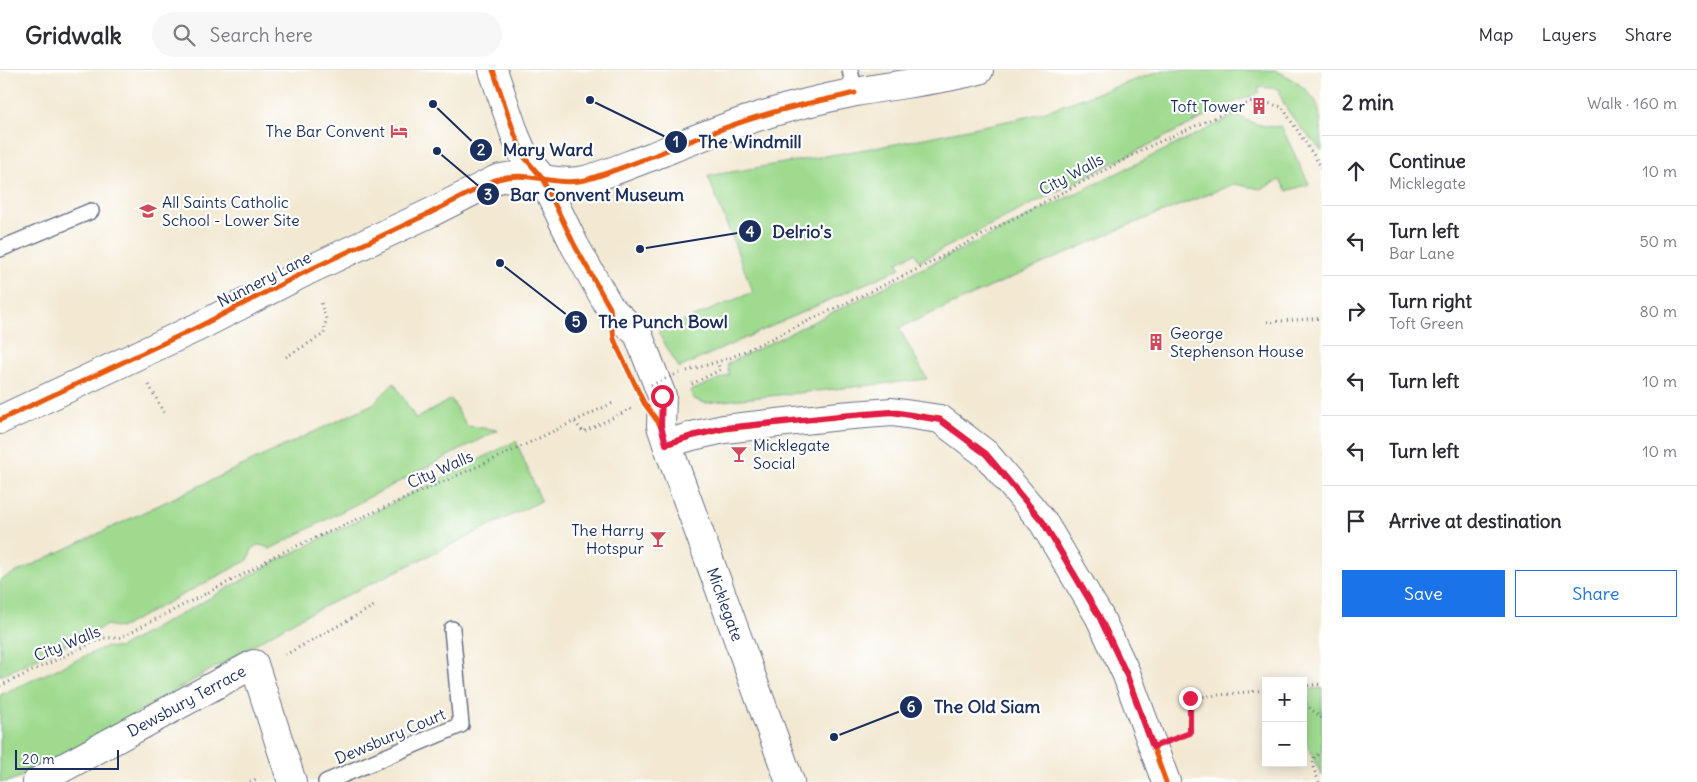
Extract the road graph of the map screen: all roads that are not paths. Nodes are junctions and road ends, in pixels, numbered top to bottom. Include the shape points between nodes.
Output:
1 (493, 70) edge
2 (979, 70) edge
3 (853, 81) edge
4 (542, 178) junction
5 (91, 212) dead end
6 (0, 249) edge
7 (0, 420) edge
8 (664, 435) junction
9 (452, 629) dead end
10 (37, 782) edge
11 (292, 782) edge
12 (326, 782) edge
13 (790, 782) edge
14 (1166, 782) edge

1 - 4 street, Micklegate via 525,158
2 - 3 street, Nunnery Lane via 959,76
3 - 4 street, Nunnery Lane via 584,180 554,182
4 - 7 street, Nunnery Lane via 506,176 495,180 200,326
4 - 8 street, Micklegate via 610,308 638,334 661,377
5 - 6 lane
8 - 13 street, Micklegate
8 - 14 street via 692,436 724,428 892,412 940,420 986,454 1043,522 1099,616 1126,673
9 - 12 lane, Dewsbury Court via 462,725
10 - 11 street, Dewsbury Terrace via 254,664

